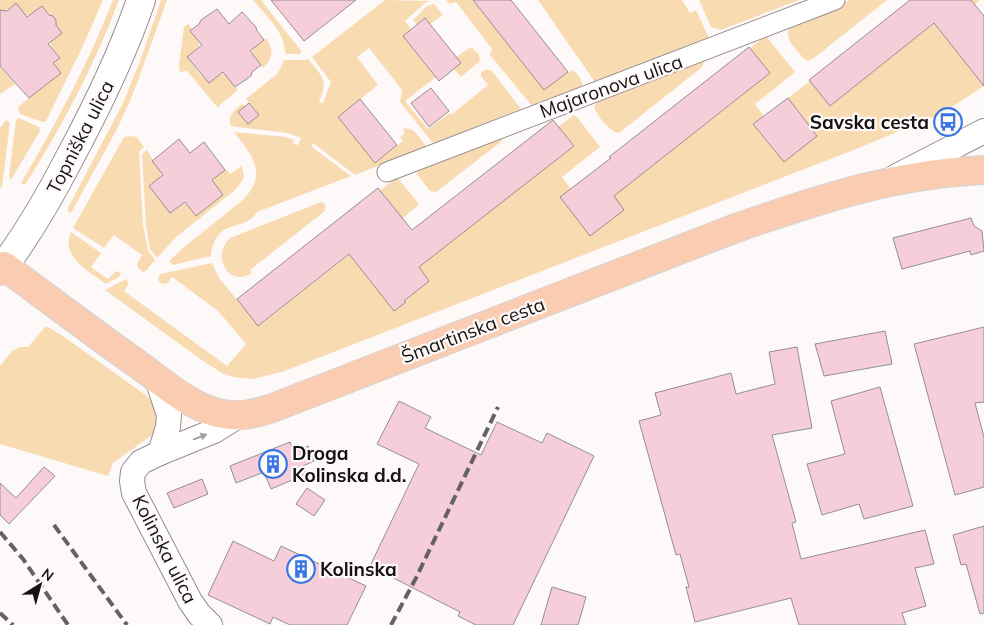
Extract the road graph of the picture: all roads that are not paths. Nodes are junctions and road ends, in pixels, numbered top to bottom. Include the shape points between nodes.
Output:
1 (141, 0) edge
2 (835, 0) edge
3 (984, 131) edge
4 (984, 170) edge
5 (387, 172) dead end
6 (884, 182) junction
7 (1, 266) edge
8 (157, 378) junction
9 (238, 416) junction
10 (160, 452) junction
11 (210, 625) edge

1 - 7 main road, Topniška ulica via 96,110 42,210
2 - 5 street, Majaronova ulica
3 - 6 street
4 - 6 main road, Šmartinska cesta
6 - 9 main road, Šmartinska cesta via 736,228 274,407
7 - 8 main road, Šmartinska cesta
8 - 9 main road, Šmartinska cesta via 197,405
8 - 10 street via 169,415
10 -> 9 street, Kolinska ulica via 214,431
10 - 11 street, Kolinska ulica via 141,462 133,472 134,493 190,601

